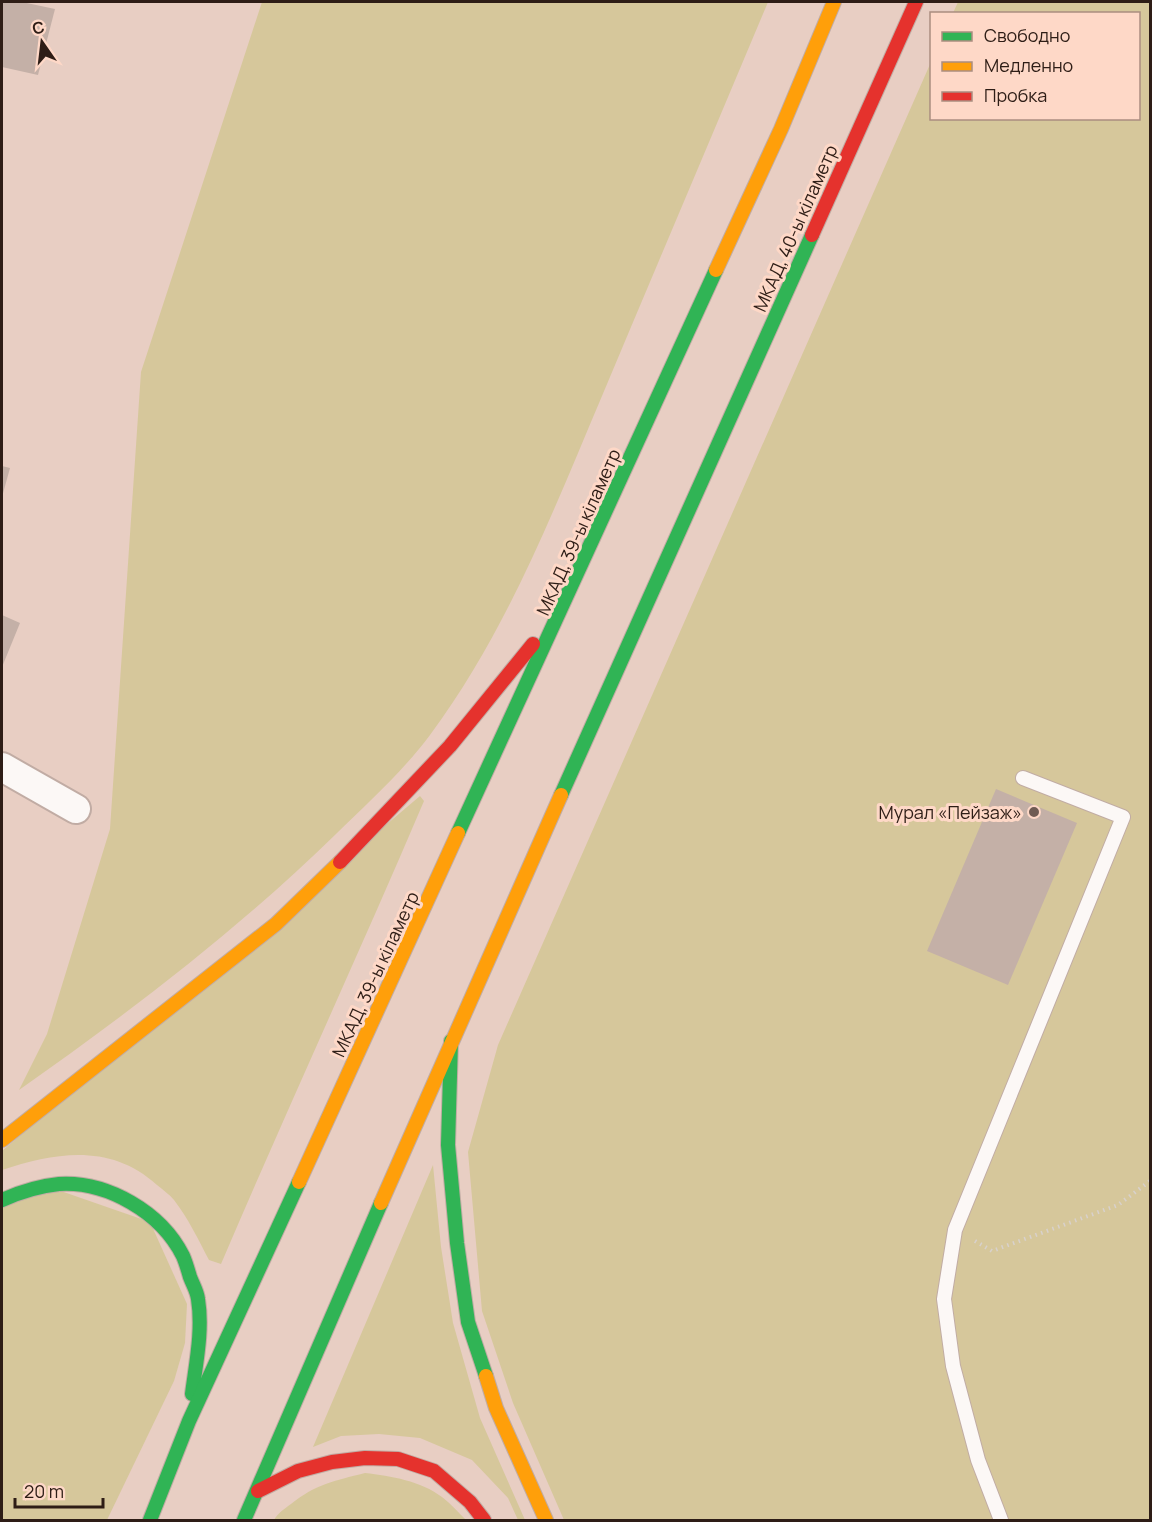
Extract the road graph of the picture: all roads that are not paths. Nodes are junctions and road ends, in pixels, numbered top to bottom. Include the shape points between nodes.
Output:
1 (834, 2) edge
2 (916, 2) edge
3 (564, 606) junction
4 (2, 766) edge
5 (1023, 778) dead end
6 (76, 809) dead end
7 (451, 1041) junction
8 (2, 1140) edge
9 (2, 1200) edge
10 (189, 1421) junction
11 (258, 1491) junction
12 (150, 1521) edge
13 (244, 1521) edge
14 (484, 1521) edge
15 (546, 1521) edge
16 (1001, 1521) edge

1 - 3 main road, МКАД, 39-ы кіламетр via 781,129
2 - 7 main road, МКАД, 40-ы кіламетр
3 - 8 main road via 450,746 358,845 284,916
3 - 10 main road, МКАД, 39-ы кіламетр
4 - 6 street
5 - 16 lane via 1123,817 955,1230 944,1299 953,1366 978,1460
7 - 11 main road
7 - 15 main road via 448,1145 468,1322 496,1408
9 - 10 main road via 24,1190 82,1185 112,1193 146,1213 168,1235 182,1254 198,1298 199,1331
10 - 12 main road, МКАД, 39-ы кіламетр
11 - 13 main road
11 - 14 main road via 298,1471 332,1462 398,1459 434,1471 470,1502

